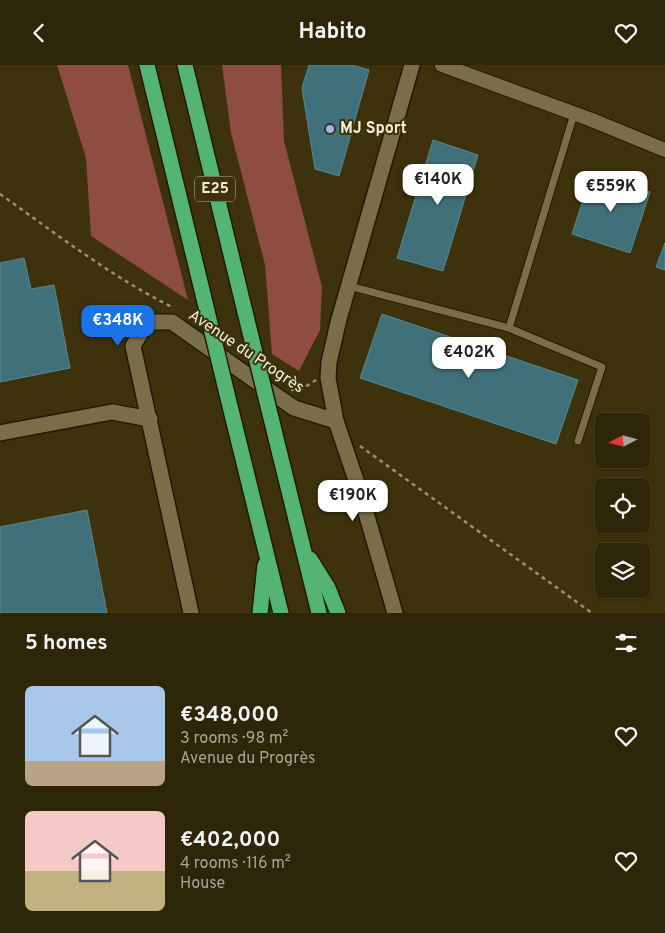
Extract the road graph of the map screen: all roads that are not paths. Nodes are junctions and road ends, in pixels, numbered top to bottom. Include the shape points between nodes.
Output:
1 (147, 65) edge
2 (185, 65) edge
3 (412, 65) edge
4 (442, 65) edge
5 (574, 114) junction
6 (665, 150) edge
7 (349, 286) junction
8 (509, 328) junction
9 (150, 419) junction
10 (336, 421) junction
11 (0, 433) edge
12 (578, 441) dead end
13 (303, 548) junction
14 (266, 553) junction
15 (191, 613) edge
16 (260, 613) edge
17 (281, 613) edge
18 (319, 613) edge
19 (338, 613) edge
20 (395, 613) edge

1 - 14 highway, E25, bridge
2 - 13 highway, E25, bridge
3 - 7 street
4 - 5 street
5 - 6 street
5 - 8 lane
7 - 8 lane
7 - 10 street via 329,362 328,378
8 - 12 lane via 602,367
9 - 10 street, Avenue du Progrès via 133,346 147,321 172,323 294,408
9 - 11 street via 112,412
9 - 15 street, Avenue du Progrès
10 - 20 street
13 - 18 highway, E25
13 - 19 highway via 328,588
14 - 16 highway
14 - 17 highway, E25

